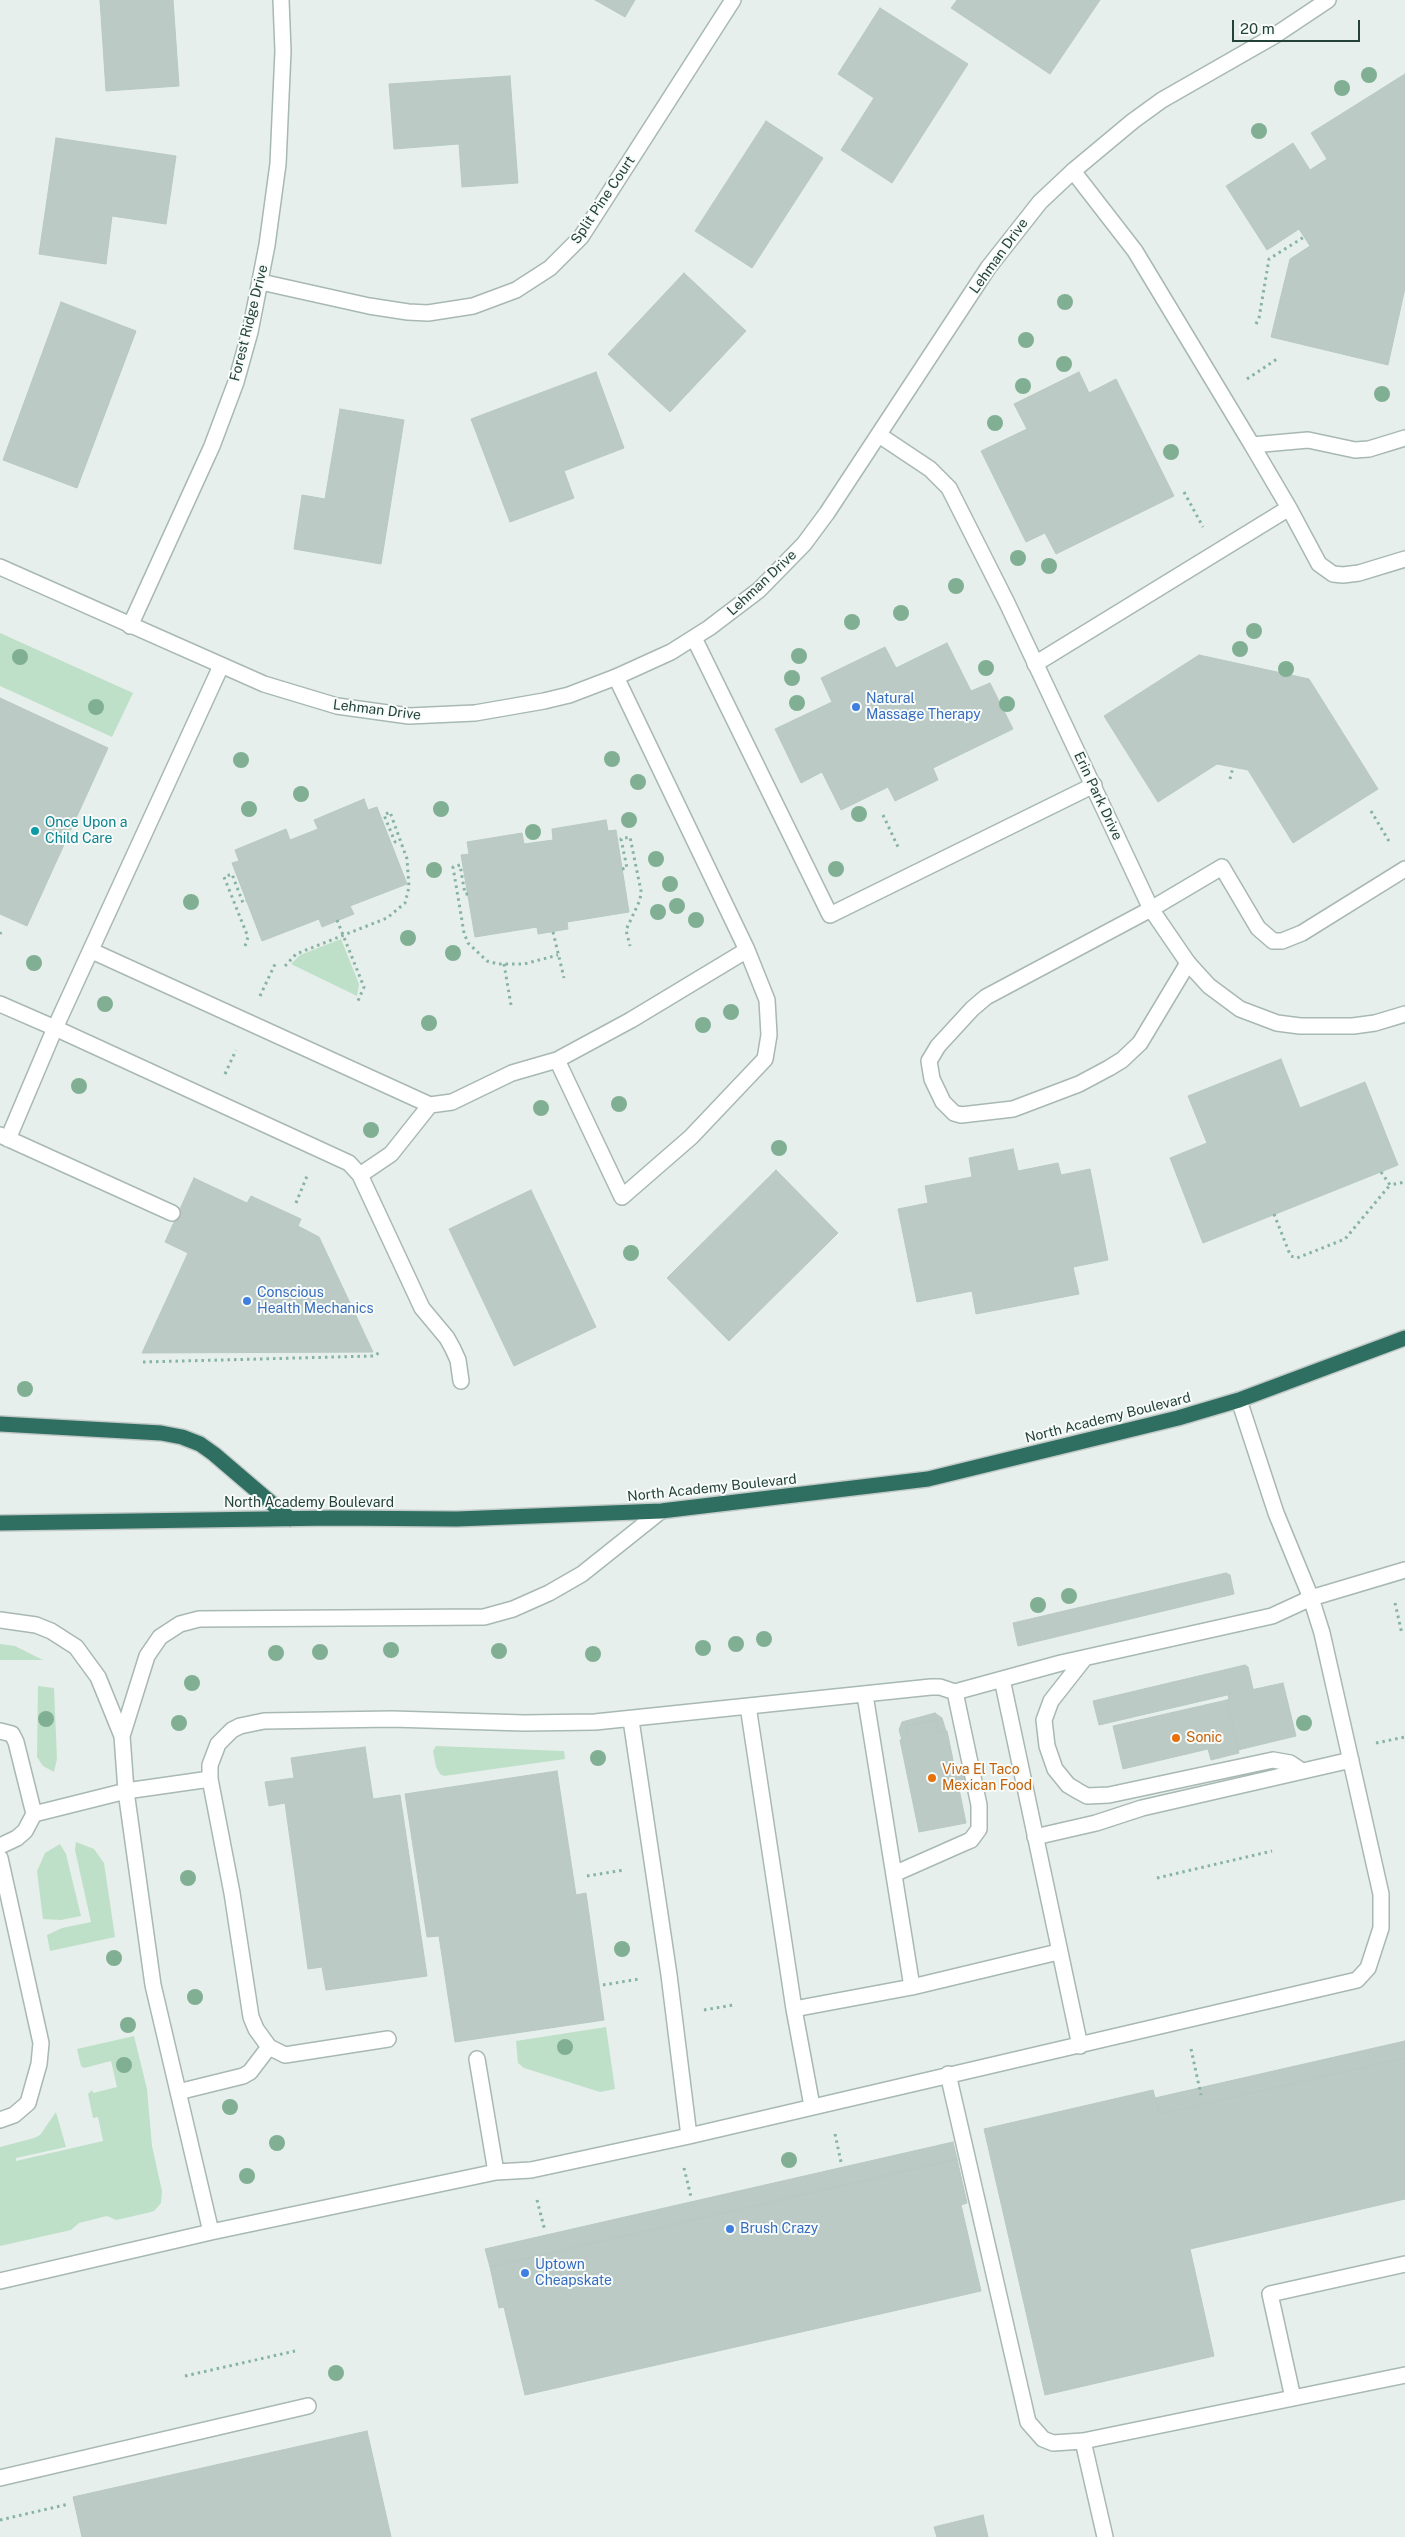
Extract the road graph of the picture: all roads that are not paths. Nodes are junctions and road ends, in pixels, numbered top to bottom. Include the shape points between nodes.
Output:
1 (281, 0) edge
2 (733, 0) edge
3 (1328, 0) edge
4 (1073, 171) junction
5 (260, 282) junction
6 (879, 435) junction
7 (1405, 438) edge
8 (1252, 445) junction
9 (1289, 508) junction
10 (1405, 559) edge
11 (0, 567) edge
12 (130, 626) junction
13 (694, 638) junction
14 (1035, 664) junction
15 (221, 666) junction
16 (616, 678) junction
17 (1094, 785) junction
18 (1405, 868) edge
19 (1151, 909) junction
20 (747, 950) junction
21 (92, 951) junction
22 (1188, 962) junction
23 (0, 1004) edge
24 (1405, 1014) edge
25 (55, 1028) junction
26 (557, 1060) junction
27 (430, 1105) junction
28 (4, 1137) edge
29 (360, 1174) junction
30 (172, 1213) dead end
31 (1405, 1338) edge
32 (461, 1381) dead end
33 (1239, 1400) junction
34 (0, 1424) edge
35 (662, 1511) junction
36 (290, 1519) junction
37 (0, 1523) edge
38 (1405, 1570) edge
39 (1311, 1598) junction
40 (0, 1620) edge
41 (1084, 1659) junction
42 (1002, 1679) junction
43 (955, 1692) junction
44 (864, 1695) junction
45 (748, 1706) junction
46 (631, 1720) junction
47 (0, 1731) edge
48 (122, 1736) junction
49 (1351, 1760) junction
50 (1302, 1772) junction
51 (210, 1779) junction
52 (126, 1791) junction
53 (34, 1814) junction
54 (1035, 1836) junction
55 (0, 1846) edge
56 (0, 1858) edge
57 (894, 1874) junction
58 (1058, 1952) junction
59 (912, 1987) junction
60 (794, 2009) junction
61 (388, 2039) dead end
62 (1080, 2046) junction
63 (269, 2048) junction
64 (477, 2059) dead end
65 (948, 2074) junction
66 (178, 2092) junction
67 (812, 2106) junction
68 (0, 2120) edge
69 (689, 2136) junction
70 (496, 2172) junction
71 (211, 2232) junction
72 (1405, 2264) edge
73 (0, 2281) edge
74 (1405, 2375) edge
75 (1293, 2398) junction
76 (308, 2406) dead end
77 (1083, 2440) junction
78 (0, 2478) edge
79 (1105, 2537) edge

1 - 5 street, Forest Ridge Drive via 283,80 278,164
2 - 5 street, Split Pine Court via 581,237 550,268 516,290 473,306 418,312 369,306
3 - 4 street, Lehman Drive via 1274,36 1162,100
4 - 6 street, Lehman Drive via 1040,202 988,268
4 - 8 street via 1135,251
5 - 12 street, Forest Ridge Drive via 236,382 212,446
6 - 13 street, Lehman Drive via 804,544 742,604
6 - 14 street, Erin Park Drive via 930,469 949,488
7 - 8 street via 1356,450 1308,440
8 - 9 street
9 - 10 street via 1319,564 1333,574 1359,573
9 - 14 street
11 - 12 street, Lehman Drive
12 - 15 street, Lehman Drive
13 - 16 street, Lehman Drive
13 - 17 street via 830,915
14 - 17 street, Erin Park Drive
15 - 16 street, Lehman Drive via 299,696 337,706 409,716 475,713 526,705 569,695
15 - 21 street
16 - 20 street
17 - 19 street, Erin Park Drive
18 - 19 street via 1302,933 1282,941 1274,940 1258,928 1222,867
19 - 22 street, Erin Park Drive
19 - 22 street via 986,997 972,1009 938,1046 929,1061 932,1079 943,1102 954,1113 962,1115 1013,1109 1079,1084 1109,1068 1140,1042
20 - 26 street
20 - 26 street via 767,1000 769,1035 765,1059 691,1137 622,1197
21 - 25 street
21 - 27 street
22 - 24 street, Erin Park Drive via 1224,999 1277,1023 1353,1026
23 - 25 street
25 - 28 street
25 - 29 street via 349,1163
26 - 27 street via 512,1073 452,1102
27 - 29 street via 391,1154
28 - 30 street
29 - 32 street via 422,1308 453,1349
31 - 33 highway, North Academy Boulevard
33 - 35 highway, North Academy Boulevard via 928,1479
33 - 39 street via 1276,1512
34 - 36 highway via 182,1437 214,1454
35 - 36 highway, North Academy Boulevard via 457,1519
35 - 48 street via 582,1574 513,1609 484,1617 199,1619 180,1624 160,1637 147,1656
36 - 37 highway, North Academy Boulevard
38 - 39 street
39 - 41 street via 1272,1616
39 - 49 street
40 - 48 street via 36,1625 76,1647 98,1677
41 - 42 street
41 - 50 street via 1051,1701 1044,1720 1047,1746 1055,1769 1068,1785 1087,1796 1109,1795 1264,1760 1280,1760
42 - 43 street
42 - 54 street
43 - 44 street via 931,1687
43 - 57 street via 979,1806 979,1829 964,1844
44 - 45 street
44 - 57 street
45 - 46 street
45 - 60 street
46 - 51 street via 524,1724 392,1720 251,1723 232,1730 218,1744 210,1765
46 - 69 street
47 - 53 street via 12,1734 16,1742
48 - 52 street
49 - 50 street
49 - 62 street via 1383,1906 1381,1928 1368,1968 1357,1980
50 - 54 street
51 - 52 street
51 - 63 street via 252,2017 261,2039
52 - 53 street
52 - 66 street via 144,1933
53 - 55 street via 25,1831
54 - 58 street
56 - 68 street via 41,2044 28,2103 14,2115
57 - 59 street
58 - 59 street
58 - 62 street
59 - 60 street
60 - 67 street
61 - 63 street via 285,2055
62 - 65 street
63 - 66 street via 243,2076
64 - 70 street
65 - 67 street
65 - 77 street via 1028,2422 1044,2439 1053,2443
66 - 71 street
67 - 69 street
69 - 70 street via 531,2170
70 - 71 street
71 - 73 street
72 - 75 street via 1270,2294
74 - 75 street
75 - 77 street
76 - 78 street
77 - 79 street

